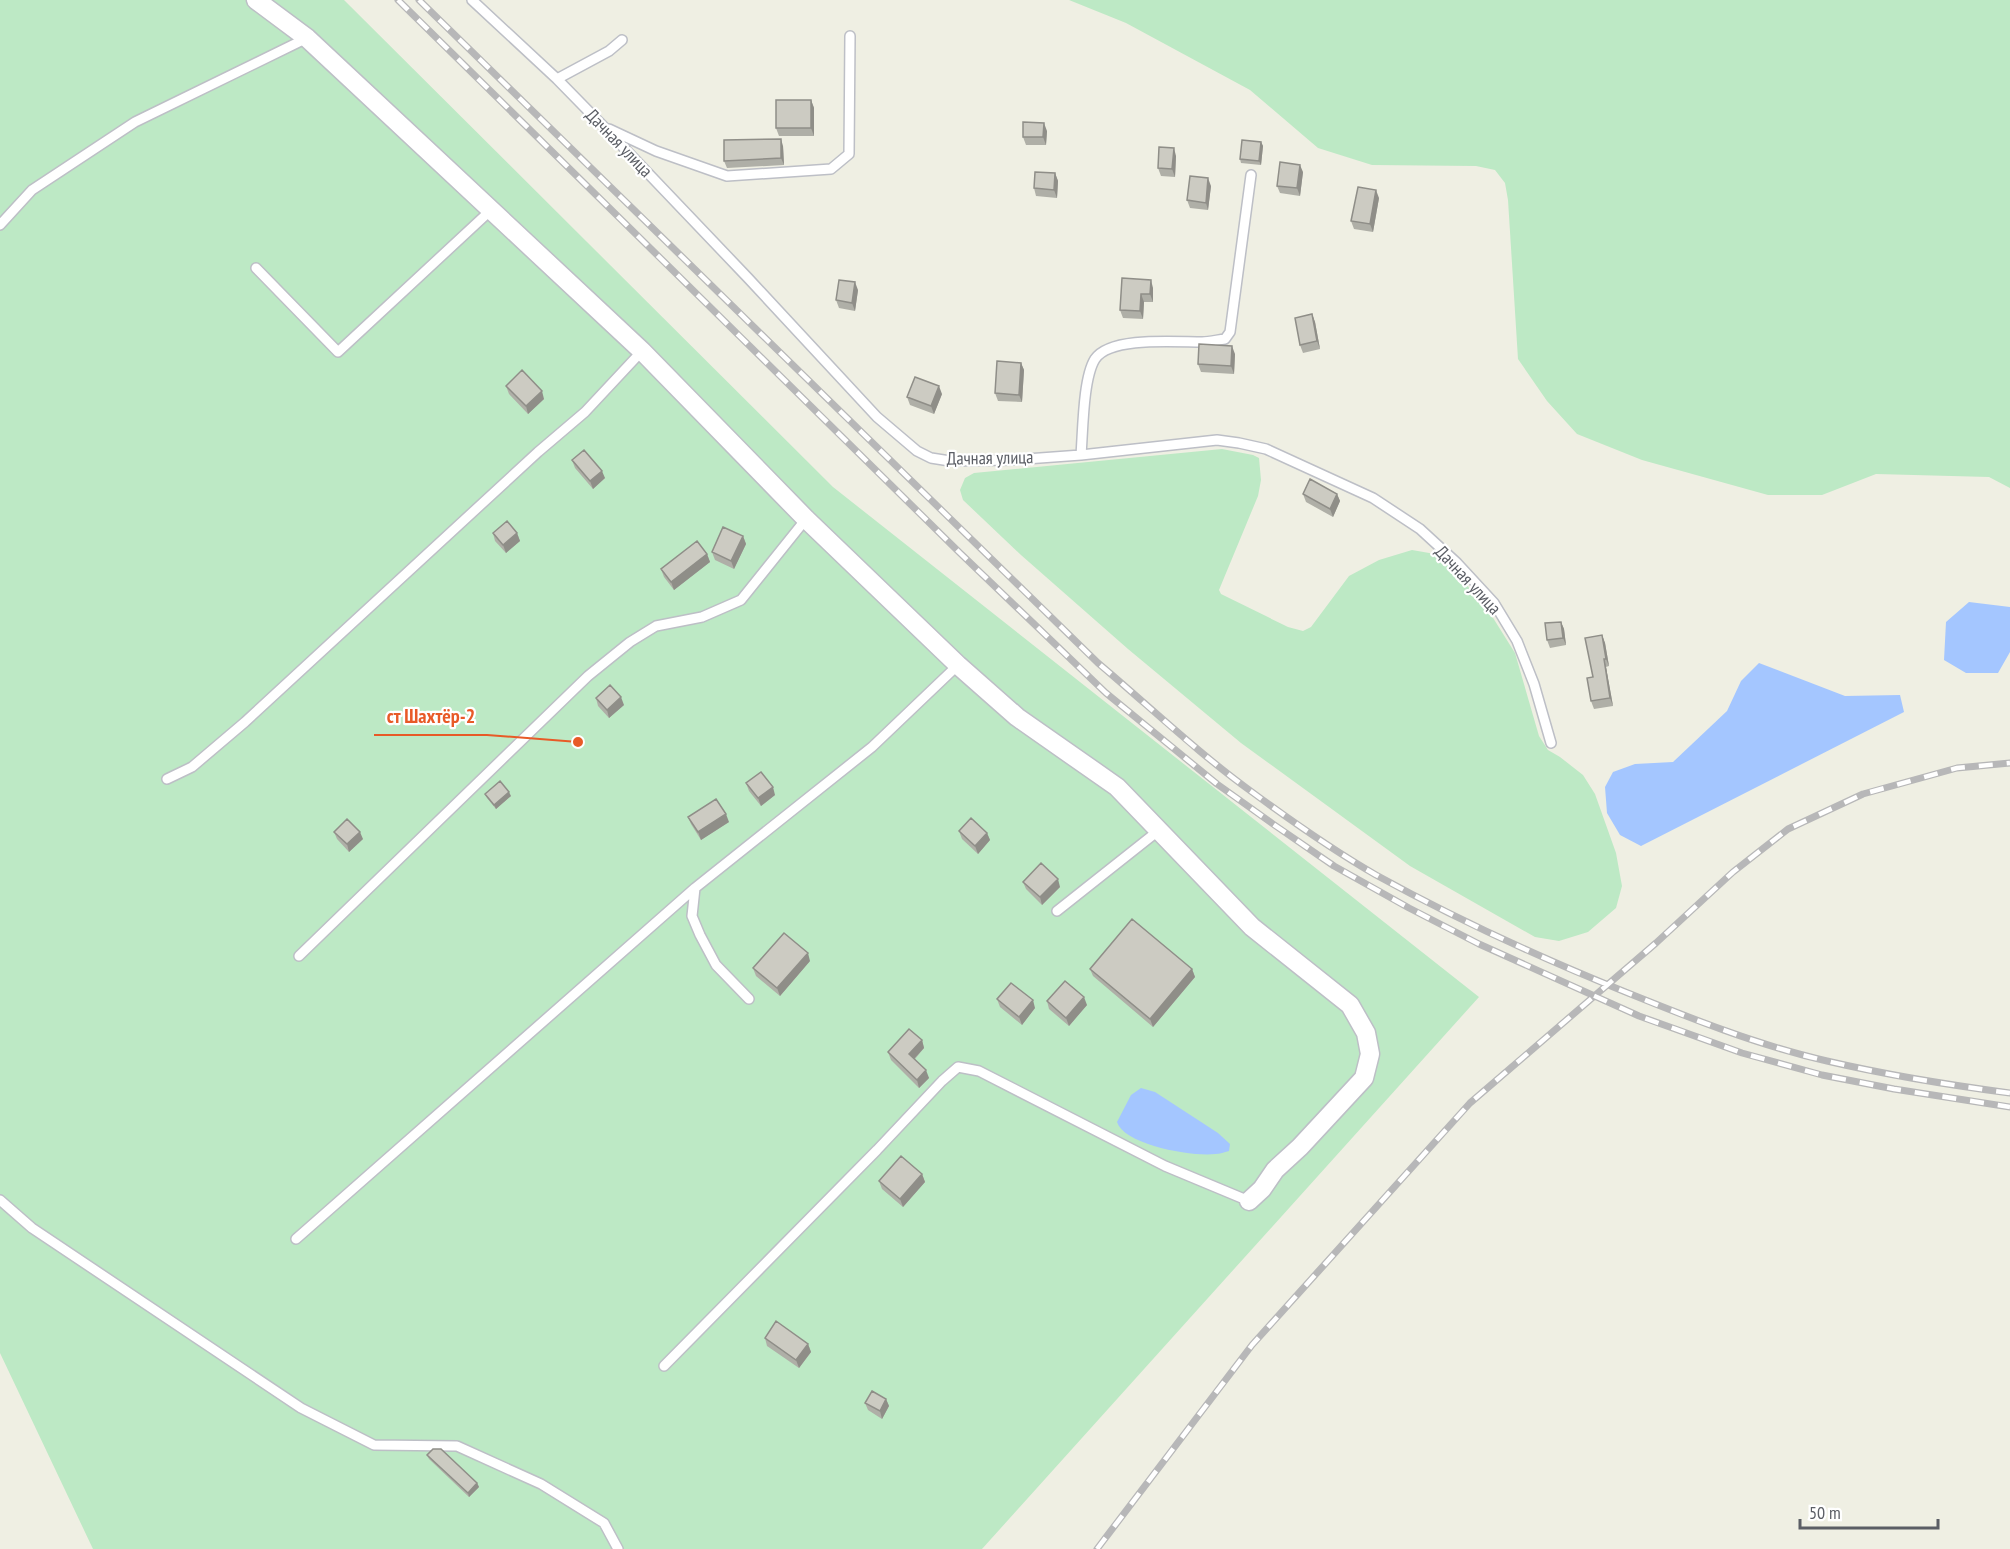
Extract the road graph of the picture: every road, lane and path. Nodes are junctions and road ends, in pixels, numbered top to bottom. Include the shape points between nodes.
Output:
1 (256, 0) edge
2 (472, 0) edge
3 (850, 36) dead end
4 (307, 38) junction
5 (622, 40) dead end
6 (557, 80) junction
7 (604, 128) junction
8 (1251, 176) dead end
9 (490, 210) junction
10 (0, 225) edge
11 (256, 268) dead end
12 (642, 351) junction
13 (1081, 454) junction
14 (806, 519) junction
15 (958, 665) junction
16 (1551, 744) dead end
17 (167, 779) dead end
18 (1158, 831) junction
19 (695, 888) junction
20 (1057, 911) dead end
21 (299, 956) dead end
22 (749, 999) dead end
23 (0, 1200) edge
24 (1249, 1201) joint
25 (297, 1239) dead end
26 (664, 1366) dead end
27 (618, 1549) edge

1 - 4 street
2 - 6 lane, Дачная улица
3 - 7 lane via 849,154 831,169 727,176
4 - 9 street
4 - 10 lane via 135,122 32,190
5 - 6 lane
6 - 7 lane, Дачная улица
7 - 13 lane, Дачная улица via 877,417 917,451 950,461
8 - 13 lane via 1230,332 1225,339 1205,342 1124,344 1095,357 1088,378
9 - 11 lane via 338,352
9 - 12 street
12 - 14 street
12 - 17 lane via 585,412 245,722 192,767
13 - 16 lane, Дачная улица via 1217,440 1239,443 1266,449 1373,498 1420,529 1494,603 1517,641
14 - 15 street
14 - 21 lane via 741,600 702,617 656,626 588,676
15 - 18 street via 1017,717 1117,787
15 - 19 lane via 872,747
18 - 20 lane
18 - 24 street via 1252,927 1350,1005 1366,1033 1370,1054 1364,1078
19 - 22 lane via 692,916 700,935 716,965
19 - 25 lane
23 - 27 lane via 32,1228 301,1408 374,1445 458,1446 541,1484 604,1523
24 - 26 lane via 1165,1166 979,1071 958,1067

